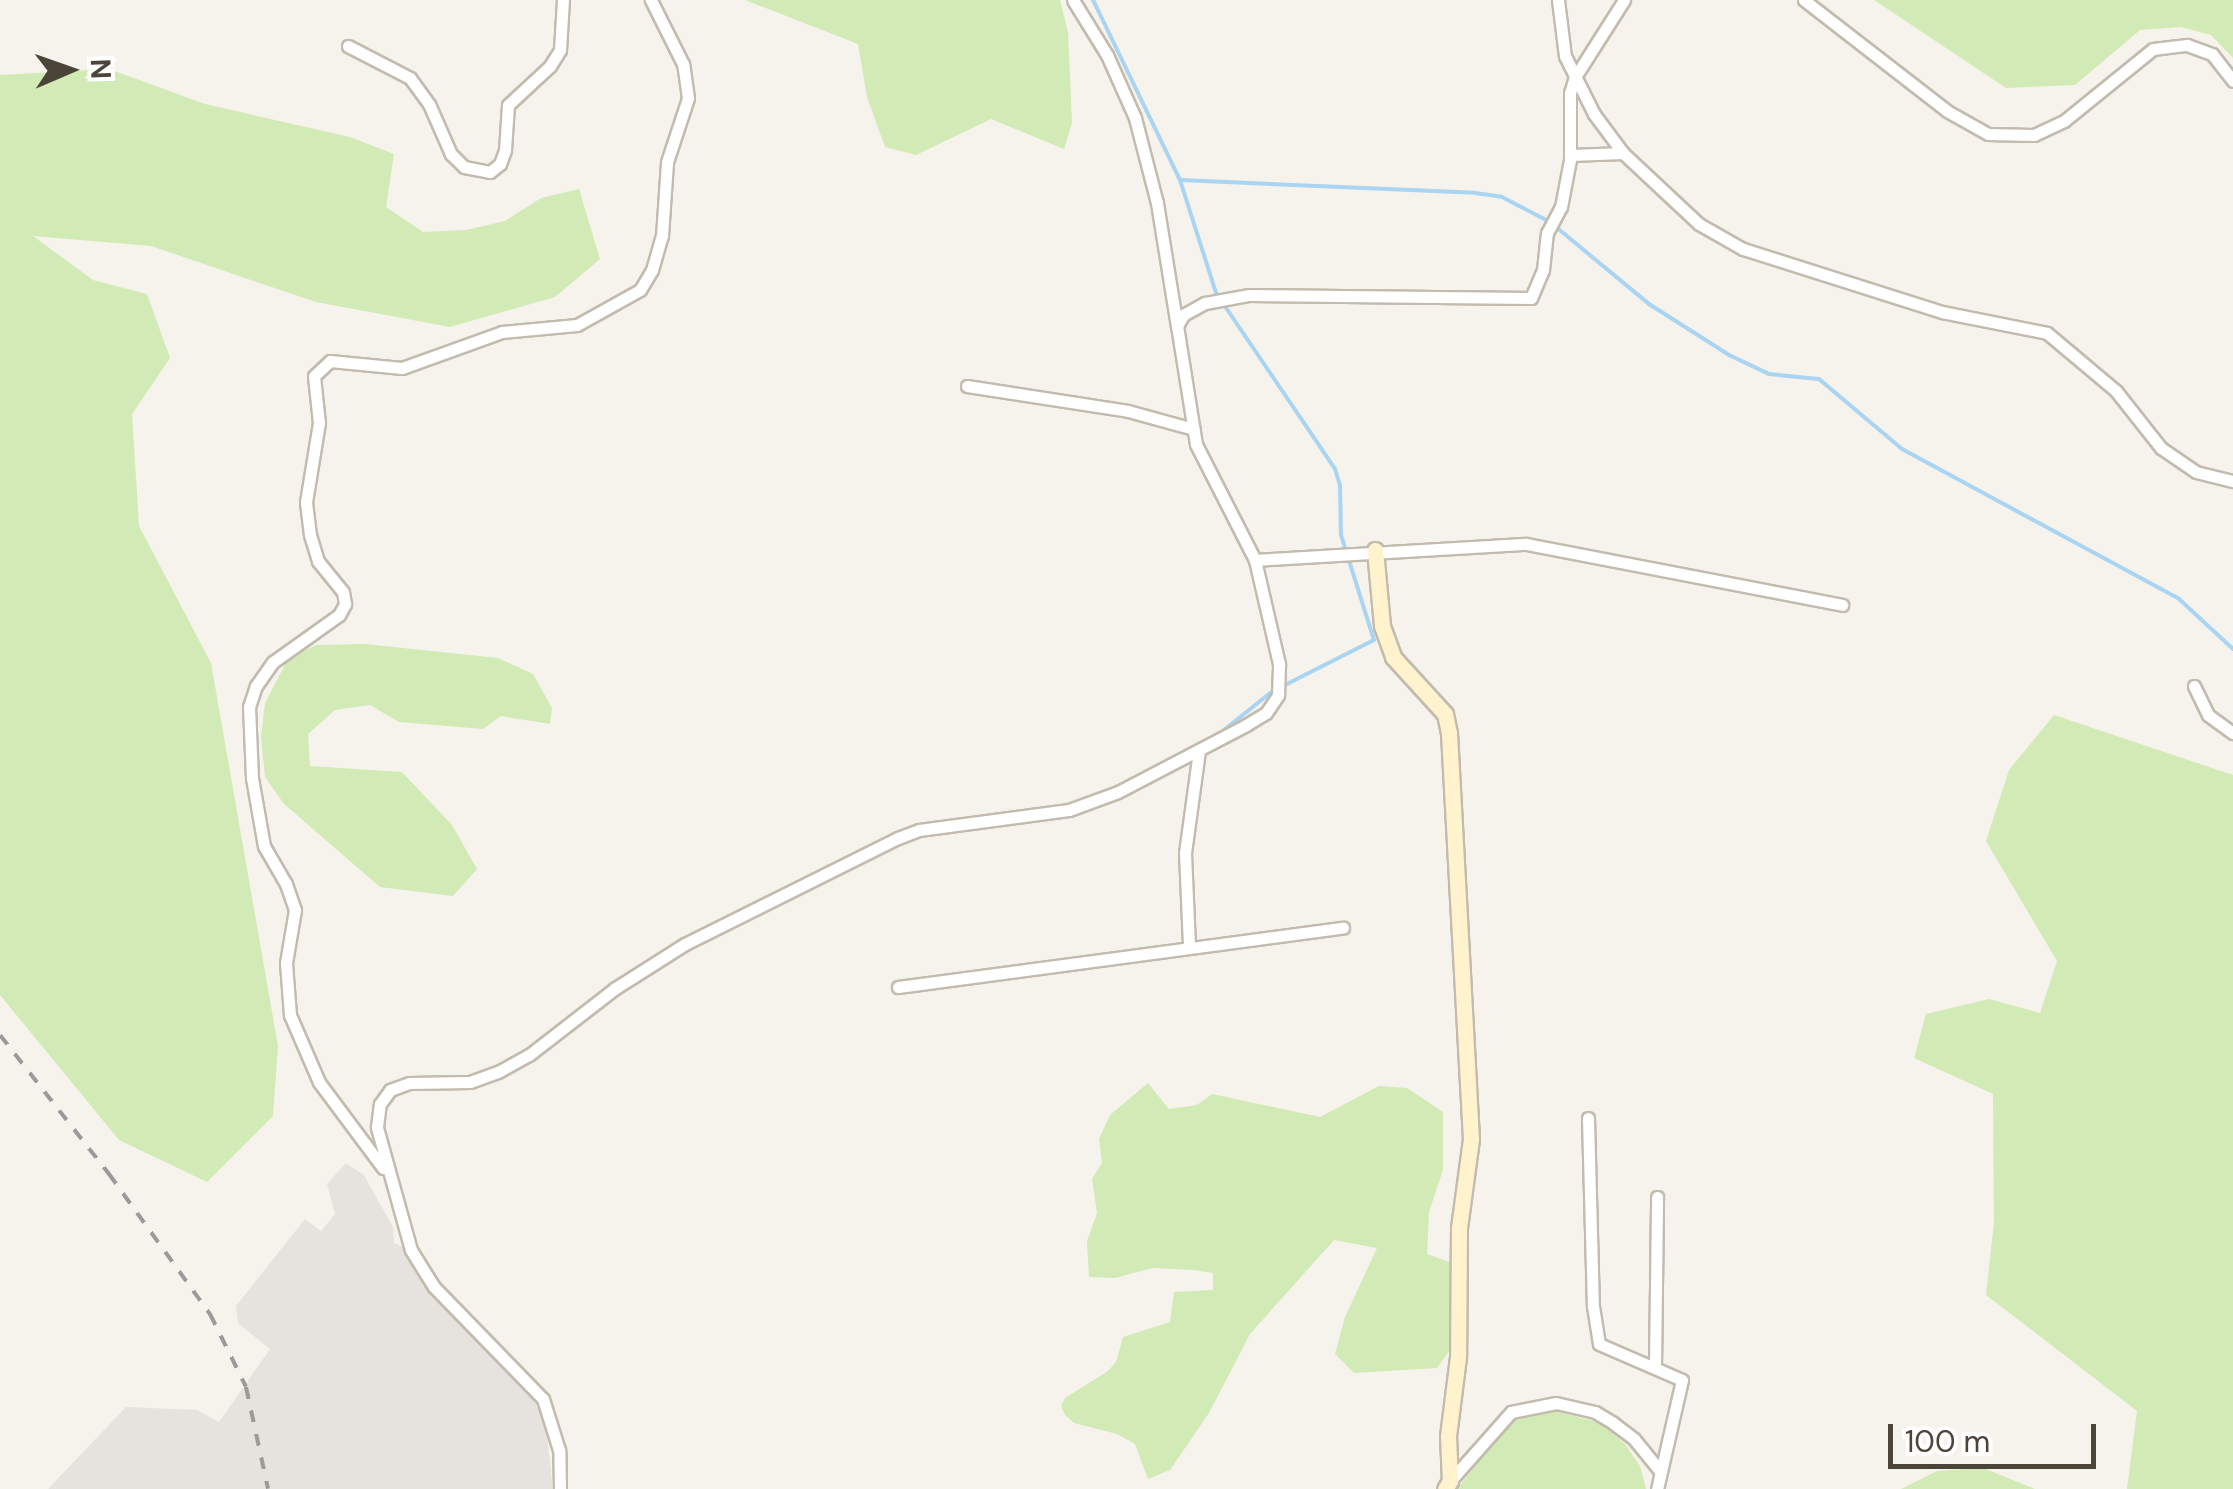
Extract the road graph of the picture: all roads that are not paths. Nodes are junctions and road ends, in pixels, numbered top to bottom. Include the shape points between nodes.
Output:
1 (563, 0) edge
2 (652, 0) edge
3 (1072, 0) edge
4 (1558, 0) edge
5 (1624, 0) edge
6 (1804, 0) edge
7 (348, 46) dead end
8 (1574, 77) junction
9 (2233, 81) edge
10 (1624, 152) junction
11 (1570, 155) junction
12 (1177, 326) junction
13 (967, 386) dead end
14 (1194, 429) junction
15 (2233, 481) edge
16 (1375, 550) junction
17 (1255, 560) junction
18 (1842, 604) dead end
19 (2194, 686) dead end
20 (2233, 733) edge
21 (1199, 751) junction
22 (1343, 928) dead end
23 (1189, 945) junction
24 (898, 987) dead end
25 (1588, 1118) dead end
26 (388, 1176) junction
27 (1657, 1197) dead end
28 (1655, 1368) junction
29 (1660, 1472) junction
30 (1447, 1485) edge
31 (560, 1489) edge
32 (1657, 1489) edge

1 - 7 street via 560,50 508,105 505,150 490,172 464,166 450,154 410,78
2 - 26 street via 682,64 688,98 667,162 662,236 640,290 577,325 502,332 402,368 330,360 314,376 319,422 306,502 310,535 345,604 273,662 256,686 249,706 252,778 264,846 295,910 286,963 290,1014 319,1082
3 - 12 street via 1135,118 1158,203
4 - 8 street
5 - 8 street
6 - 9 street via 1988,134 2034,135 2064,121 2153,49 2187,45 2212,54
8 - 10 street
8 - 11 street
10 - 11 street
10 - 15 street via 1698,224 1743,249 1942,312 2046,333 2116,392 2160,448 2196,472
11 - 12 street via 1531,298 1221,300 1183,316
12 - 14 street
13 - 14 street via 1128,411
14 - 17 street via 1206,468
16 - 17 street
16 - 18 street via 1526,544
16 - 30 street via 1382,626 1393,657 1444,714 1449,733 1471,1139 1459,1228
17 - 21 street via 1280,664 1279,687 1266,713
19 - 20 street via 2208,715
21 - 23 street via 1185,853
21 - 26 street via 1069,810 898,838 686,944 498,1072 470,1082 409,1083 390,1090 377,1127
22 - 23 street
23 - 24 street
25 - 28 street via 1594,1330 1599,1344 1619,1357
26 - 31 street via 411,1250 434,1287 543,1399 559,1450
27 - 28 street
28 - 29 street via 1682,1380
29 - 30 street via 1613,1423 1556,1403 1511,1412
29 - 32 street

